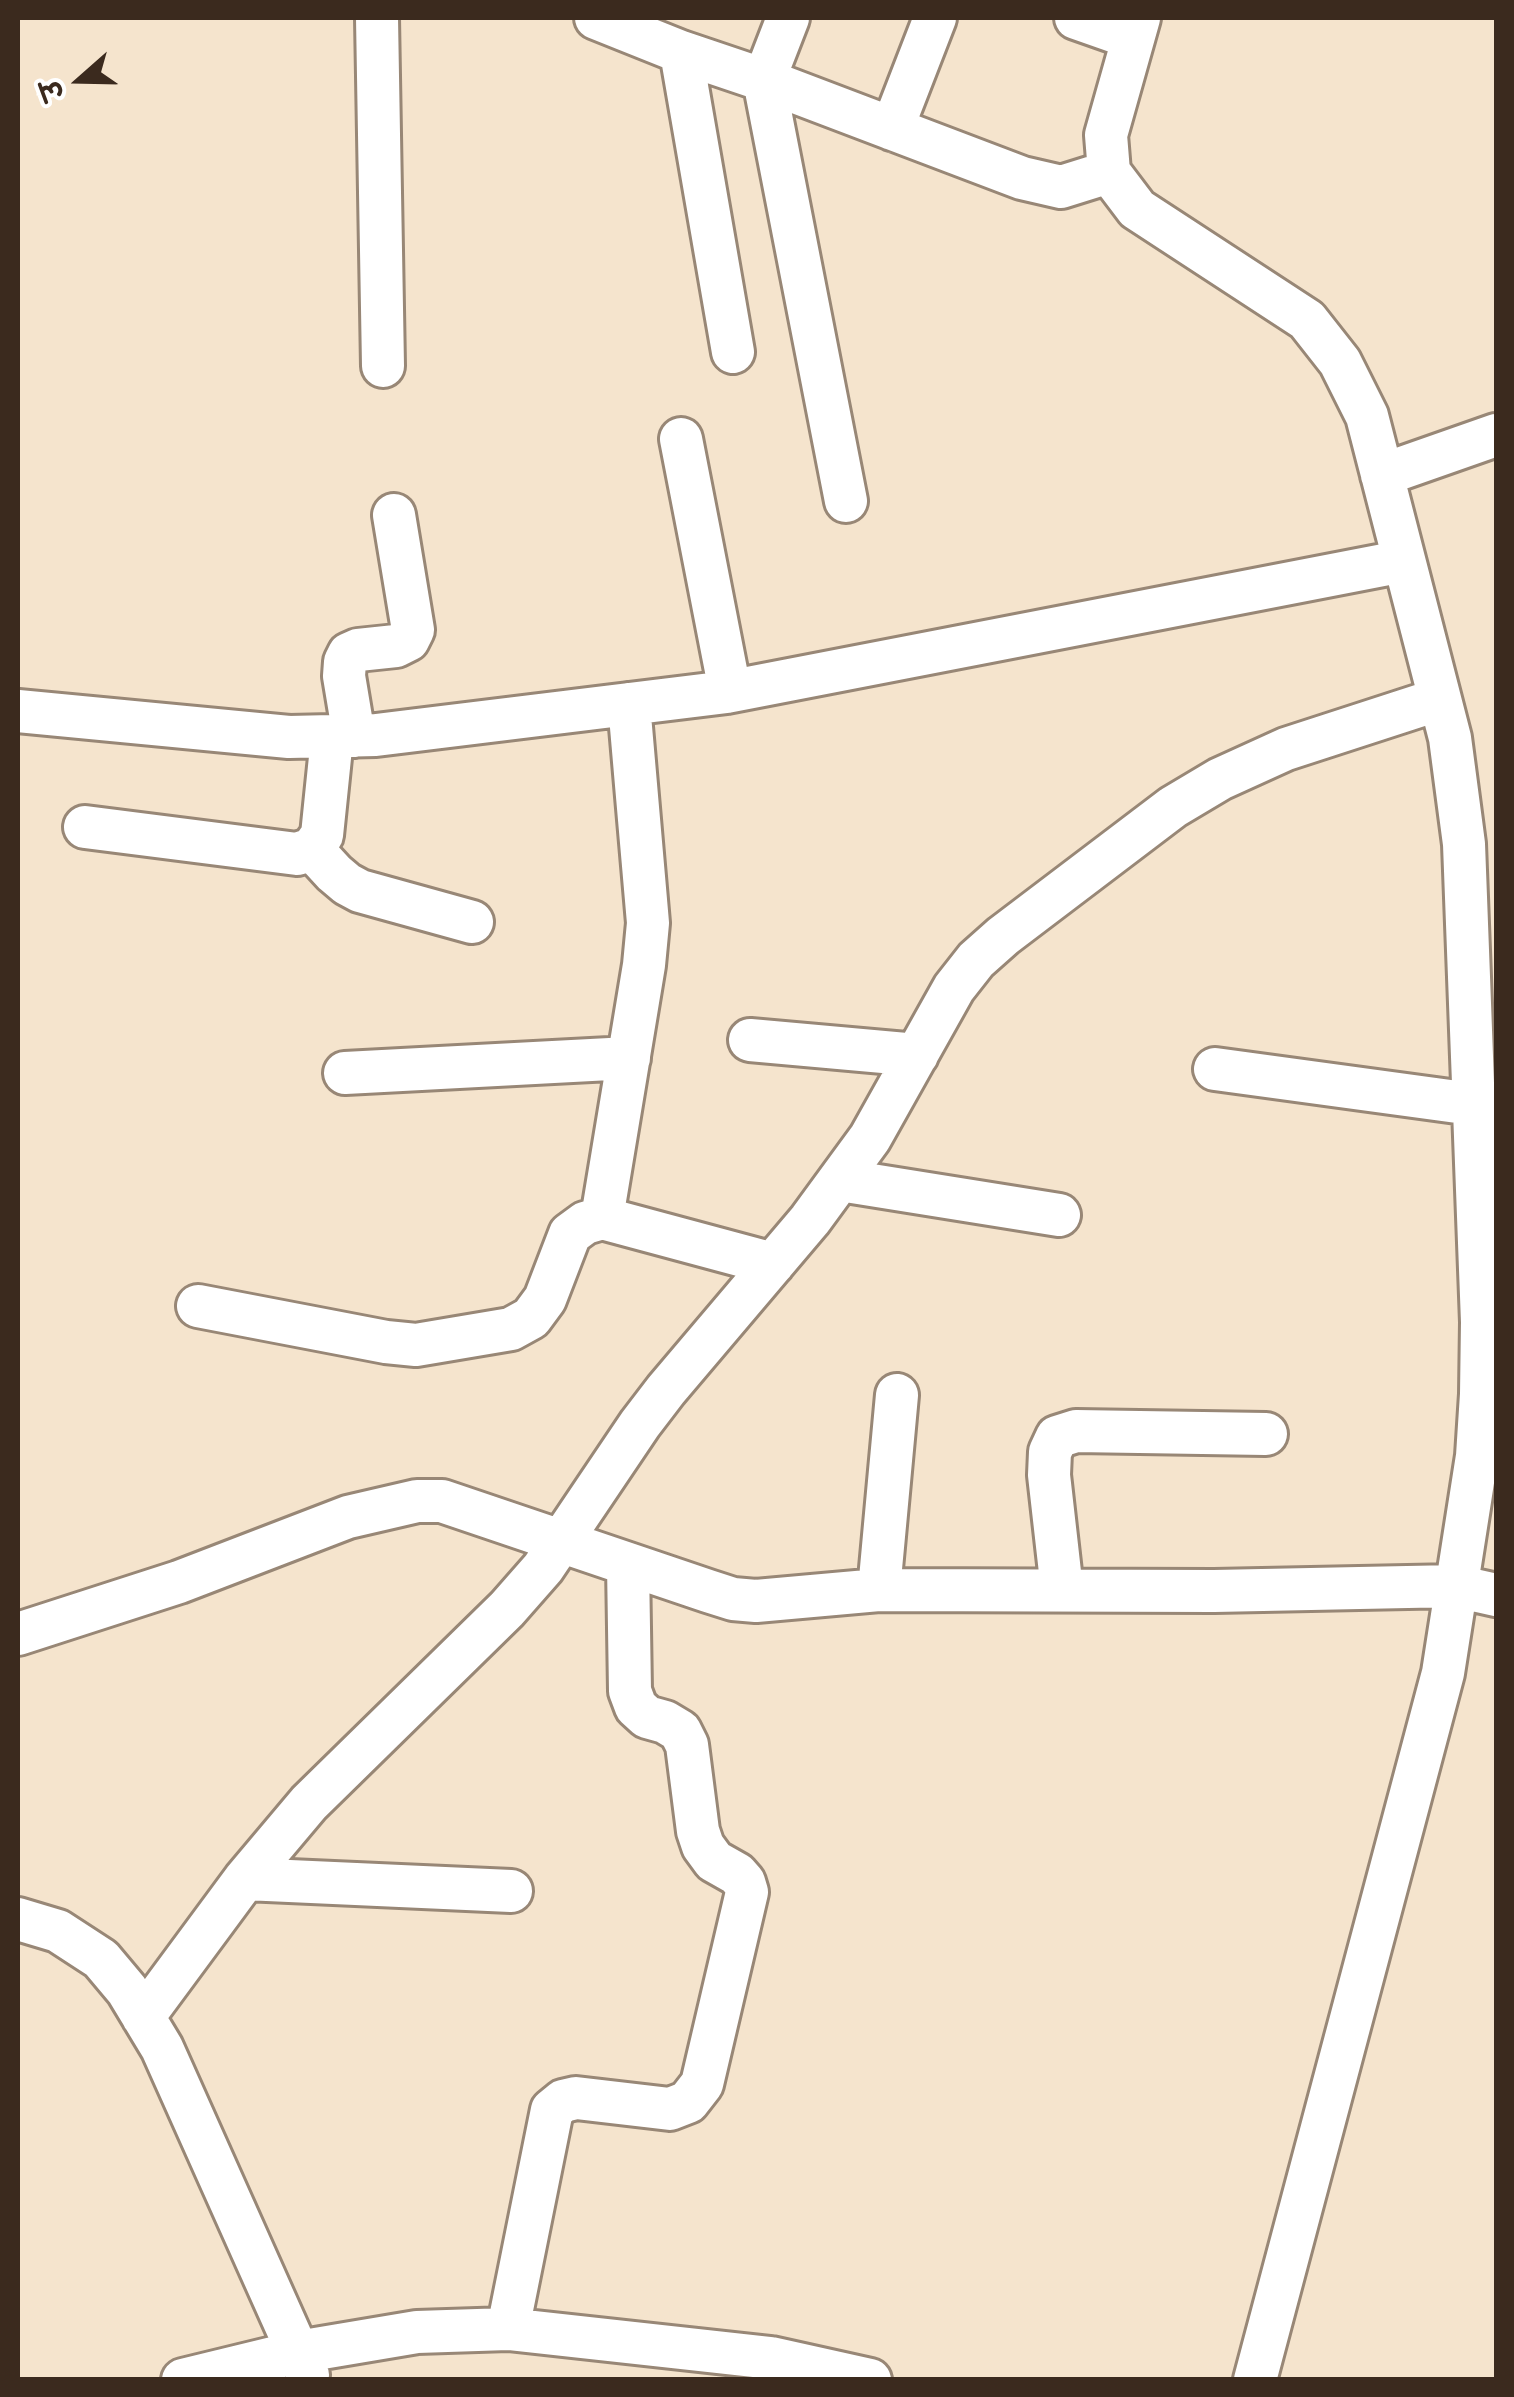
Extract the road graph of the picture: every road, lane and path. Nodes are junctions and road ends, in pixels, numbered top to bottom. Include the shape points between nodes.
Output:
1 (377, 18) edge
2 (788, 18) edge
3 (935, 18) edge
4 (1076, 18) edge
5 (620, 22) edge
6 (1136, 28) edge
7 (681, 52) junction
8 (764, 80) junction
9 (892, 129) junction
10 (1108, 172) junction
11 (732, 352) dead end
12 (383, 366) dead end
13 (1496, 435) edge
14 (681, 439) dead end
15 (1382, 476) junction
16 (846, 501) dead end
17 (394, 515) dead end
18 (1404, 561) junction
19 (730, 691) junction
20 (1440, 699) junction
21 (629, 704) junction
22 (18, 711) edge
23 (343, 737) junction
24 (85, 828) dead end
25 (312, 850) junction
26 (472, 922) dead end
27 (750, 1040) dead end
28 (917, 1055) junction
29 (629, 1058) junction
30 (1215, 1069) dead end
31 (345, 1074) dead end
32 (1472, 1104) junction
33 (840, 1180) junction
34 (1059, 1215) dead end
35 (602, 1218) junction
36 (773, 1264) junction
37 (198, 1306) dead end
38 (897, 1395) dead end
39 (1266, 1434) dead end
40 (560, 1542) junction
41 (628, 1565) junction
42 (879, 1590) junction
43 (1062, 1590) junction
44 (1476, 1591) edge
45 (18, 1634) edge
46 (245, 1879) junction
47 (512, 1891) dead end
48 (18, 1918) edge
49 (143, 2017) junction
50 (508, 2328) junction
51 (304, 2366) edge
52 (183, 2380) edge
53 (870, 2380) edge
54 (1255, 2380) edge

1 - 12 street
2 - 8 street
3 - 9 street
4 - 6 street
5 - 7 street
6 - 10 street via 1106,135
7 - 8 street
7 - 11 street
8 - 9 street
8 - 16 street
9 - 10 street via 1061,187
10 - 15 street via 1136,210 1307,320 1340,362 1368,416
13 - 15 street
14 - 19 street
15 - 18 street
17 - 23 street via 412,630 396,646 349,654
18 - 19 street
18 - 20 street
19 - 21 street
20 - 28 street via 1286,749 1172,807 976,960
20 - 32 street via 1464,844
21 - 23 street
21 - 29 street via 648,924
22 - 23 street
23 - 25 street via 322,835
24 - 25 street via 296,854
25 - 26 street via 360,891
27 - 28 street
28 - 33 street
29 - 31 street
29 - 35 street
30 - 32 street
32 - 44 street via 1482,1322
33 - 34 street
33 - 36 street
35 - 36 street
35 - 37 street via 570,1234 545,1299 511,1329 401,1344
36 - 40 street via 649,1412
38 - 42 street
39 - 43 street via 1076,1431 1057,1437 1049,1475
40 - 41 street
40 - 45 street via 442,1502 416,1501 348,1516
40 - 46 street via 507,1609 309,1803
41 - 42 street via 732,1599
41 - 50 street via 630,1691 648,1717 680,1731 703,1846 737,1874 747,1892 702,2084 688,2102 670,2109 576,2098 552,2110
42 - 43 street
43 - 44 street
44 - 54 street via 1442,1673
46 - 47 street
46 - 49 street
48 - 49 street via 58,1931 101,1959
49 - 51 street
50 - 51 street via 418,2332
50 - 53 street via 771,2358
51 - 52 street

